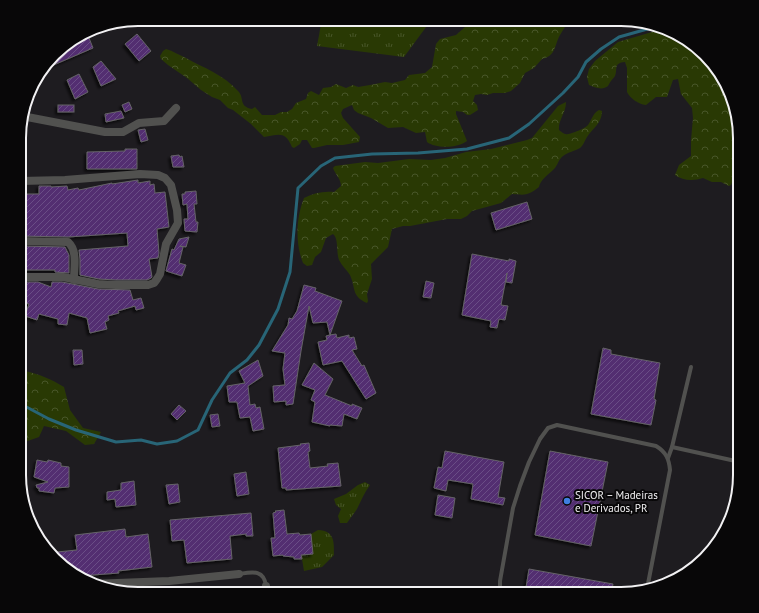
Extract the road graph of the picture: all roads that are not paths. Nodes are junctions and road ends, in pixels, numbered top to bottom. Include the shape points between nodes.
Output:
1 (176, 108) dead end
2 (28, 117) edge
3 (26, 180) edge
4 (26, 241) edge
5 (26, 277) edge
6 (74, 280) junction
7 (691, 367) dead end
8 (672, 447) junction
9 (668, 458) junction
10 (733, 460) edge
11 (239, 574) joint
12 (110, 583) edge
13 (648, 584) edge
14 (266, 587) edge
15 (500, 587) edge

1 - 2 street via 164,121 140,123 123,132 105,132
3 - 6 street via 151,174 162,176 171,185 178,223 166,244 160,274 154,283 122,286
4 - 6 street via 68,242 74,254
5 - 6 street via 62,277
7 - 8 lane
8 - 9 lane
8 - 10 lane
9 - 13 lane via 670,470
9 - 15 lane via 665,452 656,446 557,425 548,428 529,462 518,494
11 - 12 street
11 - 14 lane via 261,574 265,578

